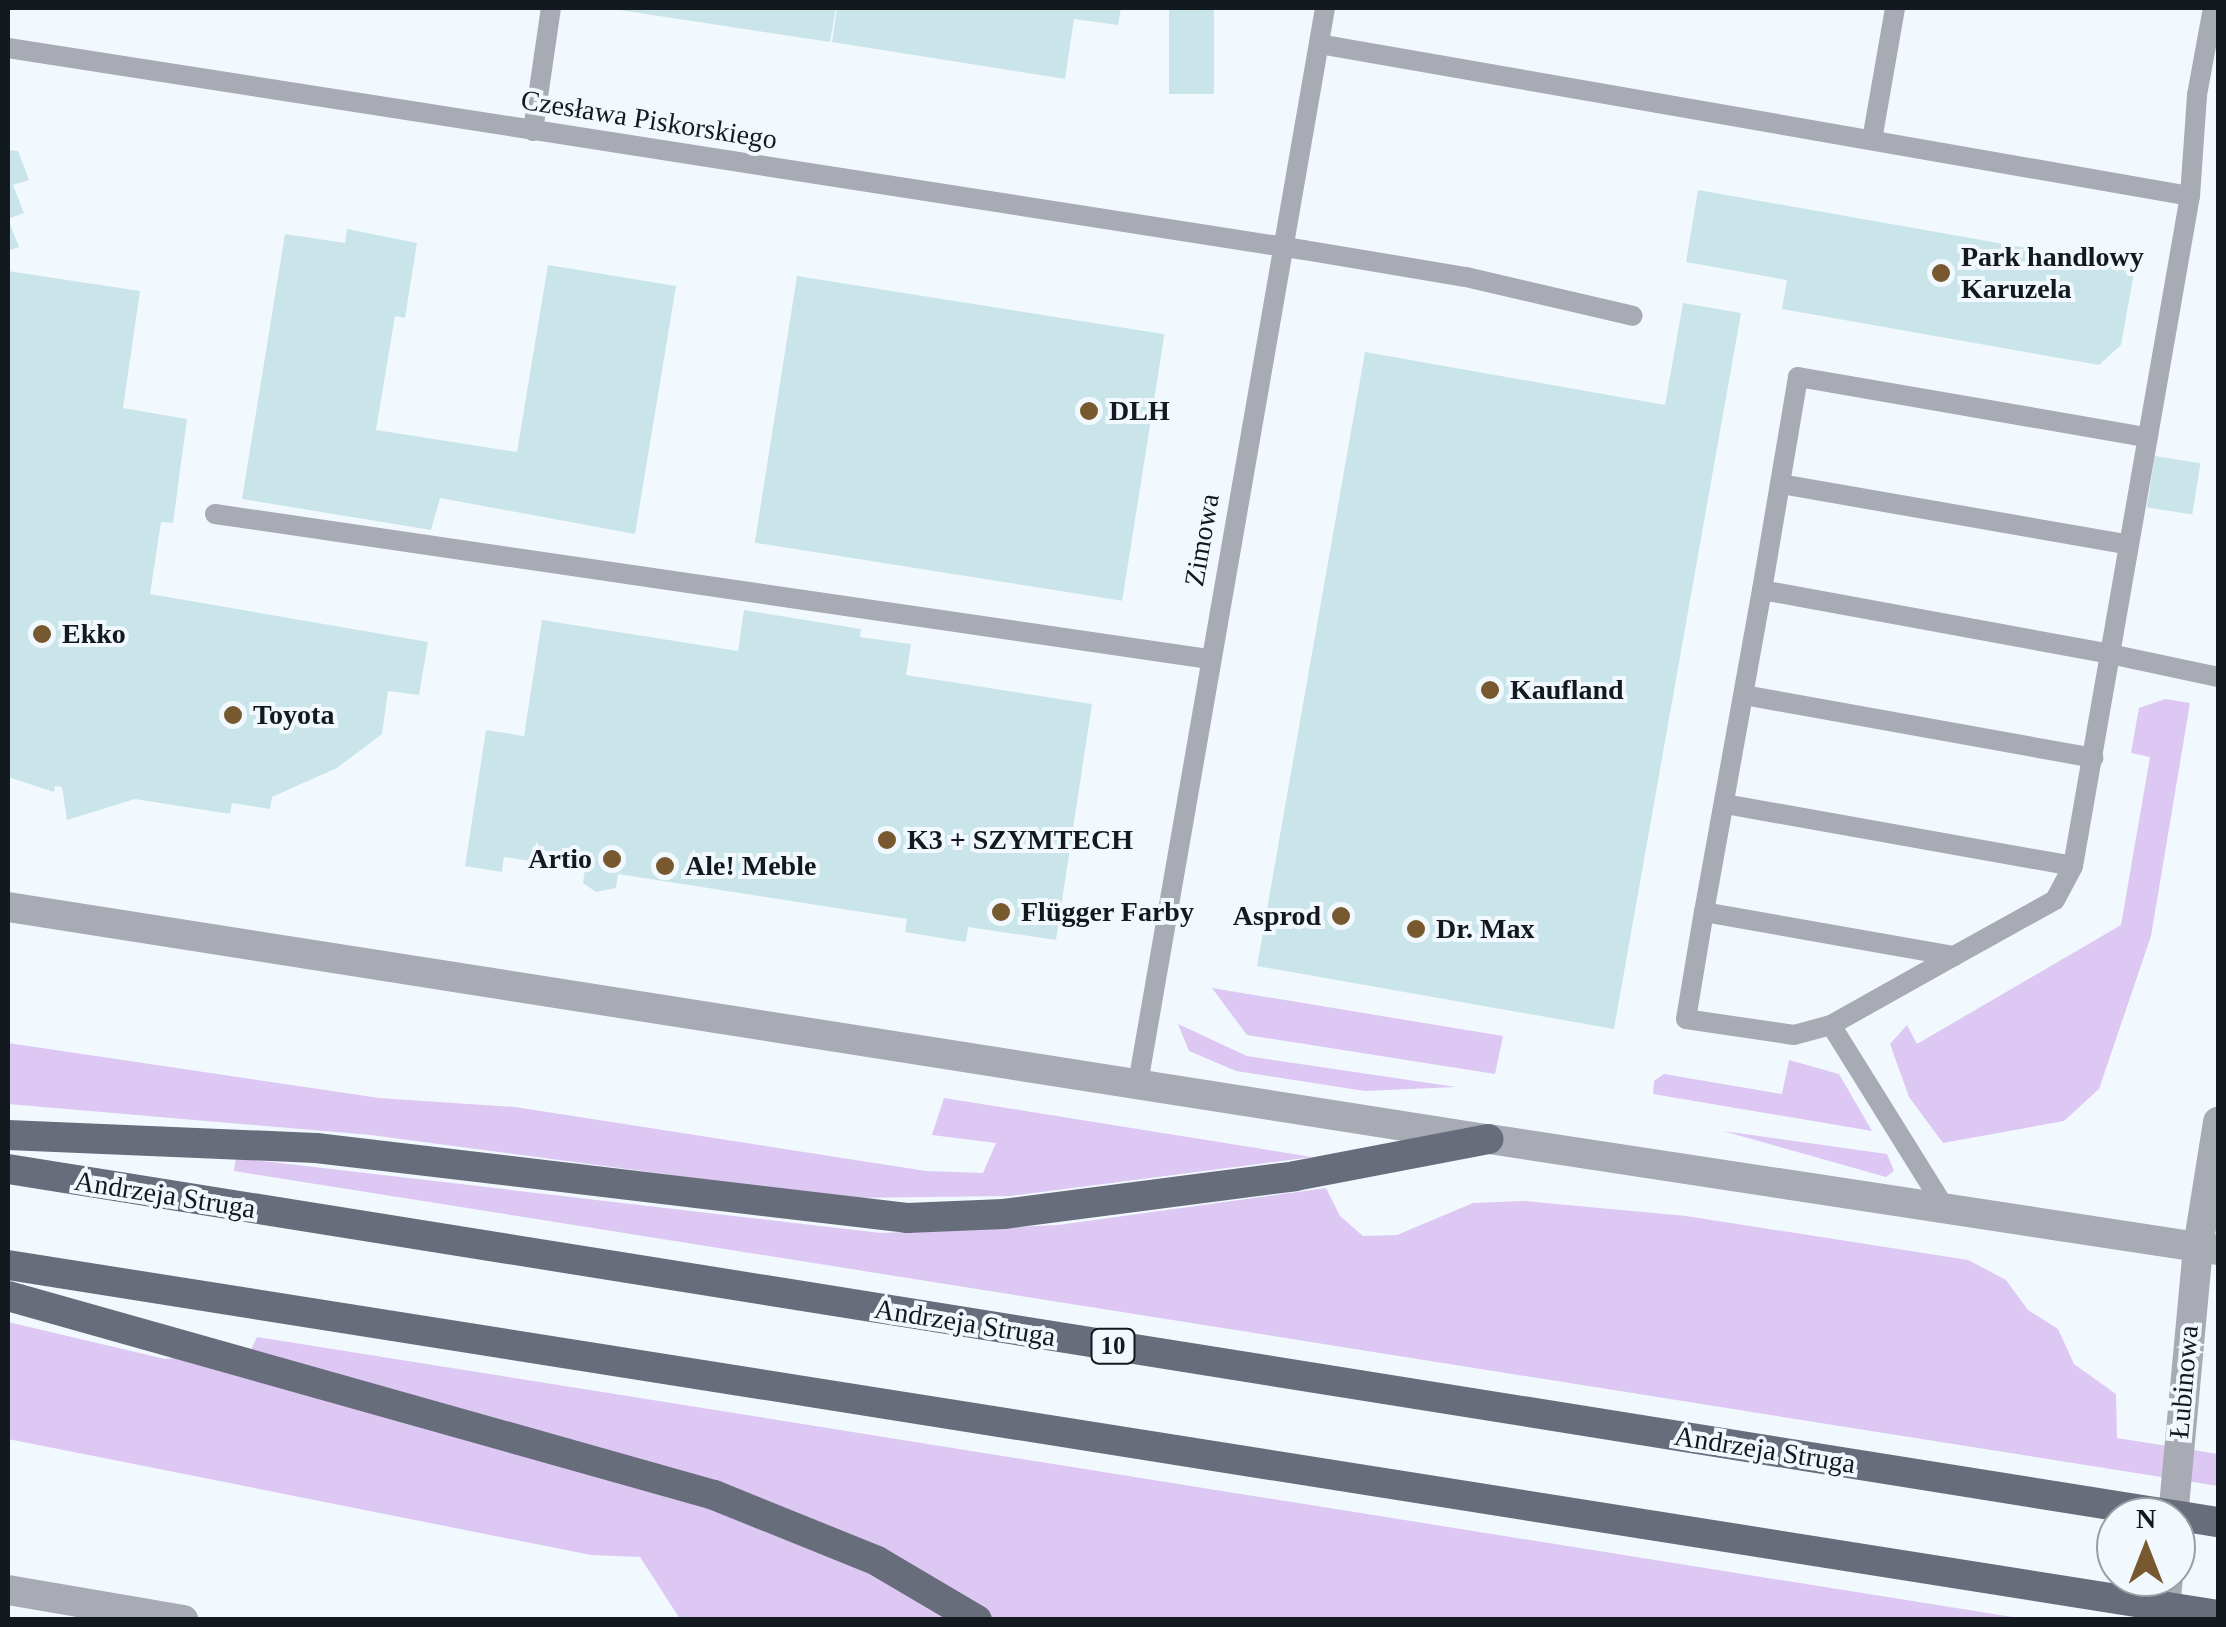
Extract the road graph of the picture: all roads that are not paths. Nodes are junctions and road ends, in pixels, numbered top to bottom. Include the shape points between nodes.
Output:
1 (551, 8) edge
2 (1325, 8) edge
3 (1895, 8) edge
4 (2213, 8) edge
5 (1319, 44) junction
6 (8, 48) edge
7 (533, 130) junction
8 (1872, 140) junction
9 (2190, 196) junction
10 (1282, 246) junction
11 (1633, 316) dead end
12 (2146, 437) junction
13 (1781, 484) junction
14 (214, 514) dead end
15 (2126, 544) junction
16 (1762, 590) junction
17 (2110, 654) junction
18 (1209, 658) junction
19 (2218, 677) edge
20 (1744, 695) junction
21 (2093, 758) junction
22 (1725, 804) junction
23 (2073, 866) junction
24 (8, 907) edge
25 (1704, 912) junction
26 (1954, 956) junction
27 (1831, 1025) junction
28 (1138, 1083) junction
29 (2218, 1122) edge
30 (8, 1135) edge
31 (1489, 1139) junction
32 (8, 1170) edge
33 (1945, 1208) junction
34 (2208, 1248) edge
35 (8, 1265) edge
36 (2218, 1273) edge
37 (8, 1296) edge
38 (2175, 1497) edge
39 (2218, 1522) edge
40 (8, 1590) edge
41 (2218, 1615) edge
42 (183, 1620) edge
43 (977, 1620) edge

1 - 7 lane
2 - 5 lane, Zimowa
3 - 8 lane
4 - 9 lane via 2197,96
5 - 8 lane
5 - 10 lane, Zimowa
6 - 7 lane, Czesława Piskorskiego
7 - 10 lane, Czesława Piskorskiego
8 - 9 lane
9 - 12 lane
10 - 11 lane, Czesława Piskorskiego via 1466,277
10 - 18 lane, Zimowa
12 - 13 lane via 1798,377
12 - 15 lane
13 - 15 lane
13 - 16 lane
14 - 18 lane
15 - 17 lane
16 - 17 lane
16 - 20 lane
17 - 19 lane
17 - 21 lane
18 - 28 lane, Zimowa
20 - 21 lane
20 - 22 lane
21 - 23 lane
22 - 23 lane
22 - 25 lane
23 - 26 lane via 2055,900
24 - 28 street
25 - 26 lane
25 - 27 lane via 1686,1019 1794,1035
26 - 27 lane
27 - 33 lane
28 - 31 street
29 - 34 street, Łubinowa
30 - 31 main road via 332,1149 907,1218 1004,1214 1294,1176
31 - 33 street
32 - 39 main road, Andrzeja Struga / 10
33 - 34 street
34 - 36 street
34 - 38 street, Łubinowa
35 - 41 main road
37 - 43 main road via 714,1495 877,1561
40 - 42 street

